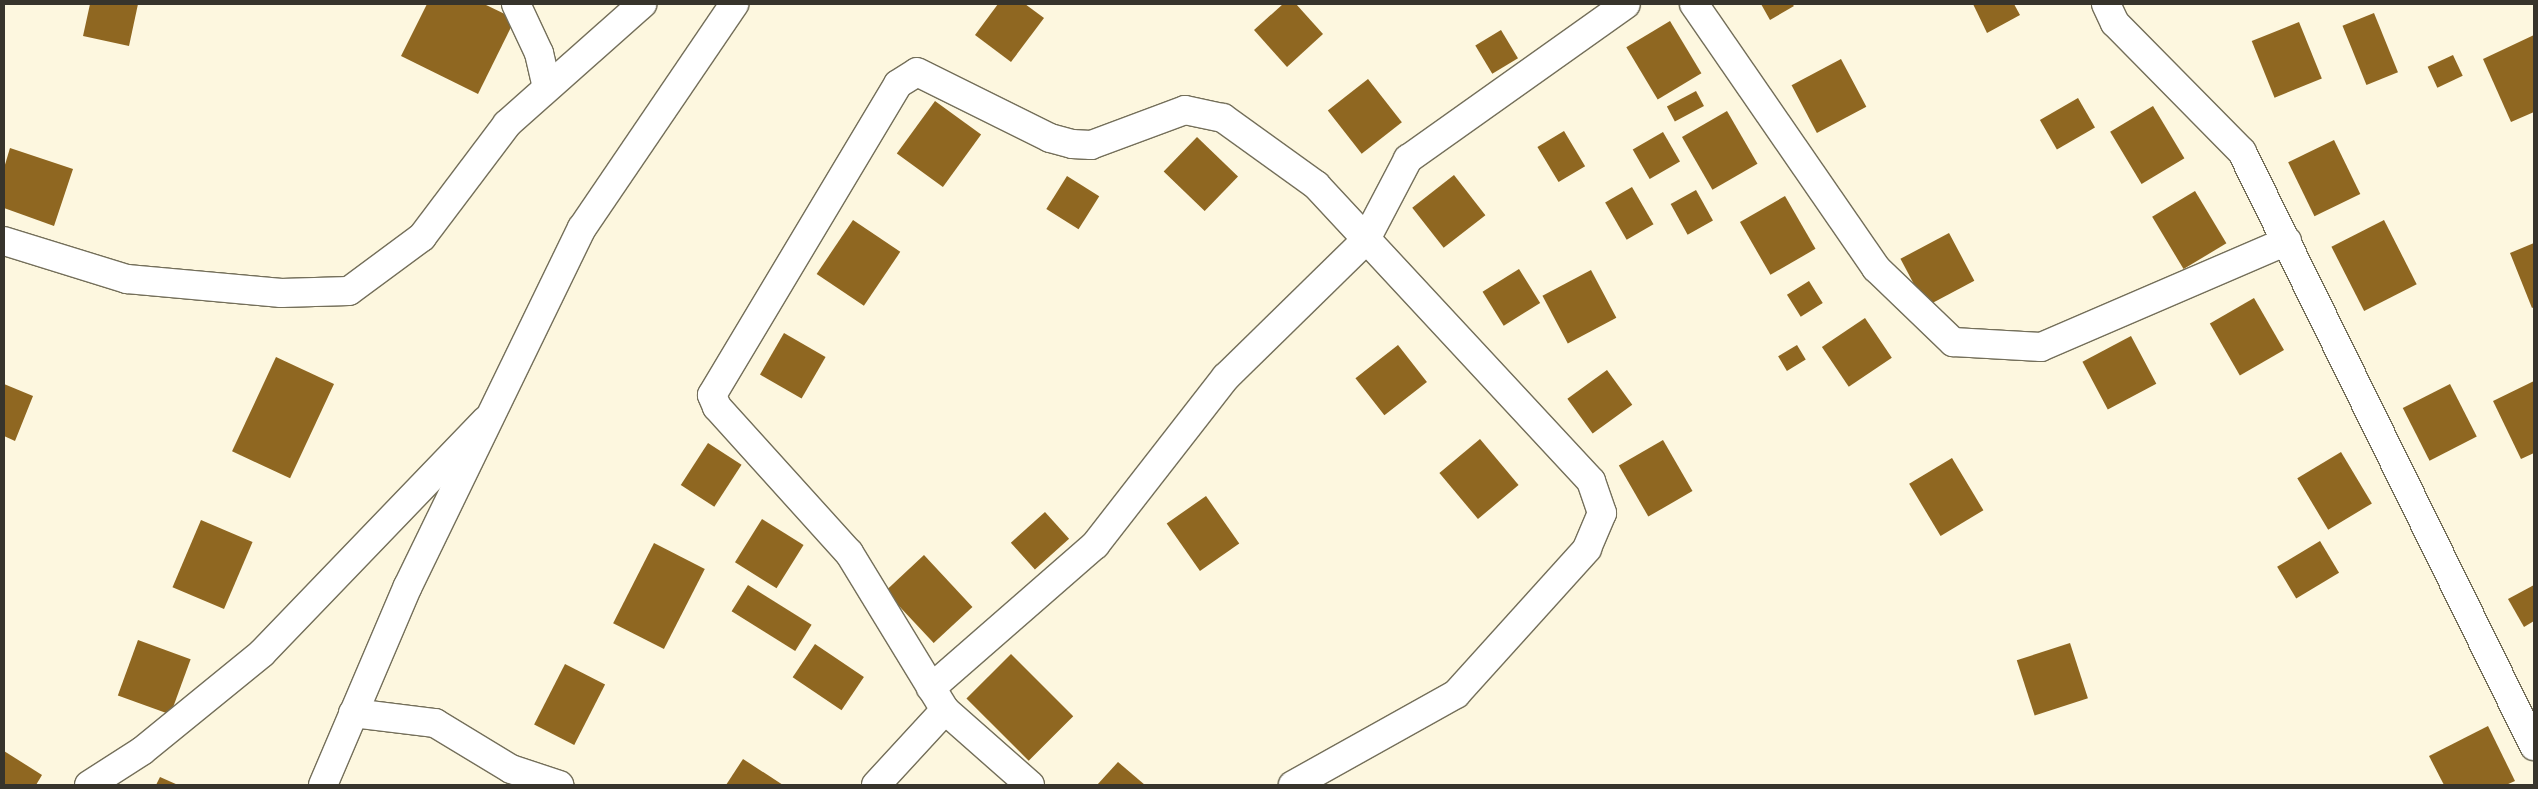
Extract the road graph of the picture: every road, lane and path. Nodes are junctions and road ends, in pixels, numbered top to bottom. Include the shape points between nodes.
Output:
1 (516, 4) edge
2 (642, 4) edge
3 (734, 4) edge
4 (1626, 4) edge
5 (1694, 4) edge
6 (2106, 4) edge
7 (546, 87) junction
8 (4, 241) edge
9 (1365, 241) junction
10 (2287, 241) junction
11 (487, 419) junction
12 (938, 699) junction
13 (353, 713) junction
14 (2534, 746) edge
15 (90, 785) edge
16 (323, 785) edge
17 (559, 785) edge
18 (876, 785) edge
19 (1030, 785) edge
20 (1293, 785) edge

1 - 7 street via 539,53
2 - 7 street
3 - 11 street via 582,228
4 - 9 street via 1408,159
5 - 10 street via 1876,268 1953,342 2041,347
6 - 10 street via 2115,23 2242,152
7 - 8 street via 507,124 422,237 349,291 281,293 127,279
9 - 12 street via 1226,377 1095,545
9 - 12 street via 1316,185 1223,118 1184,110 1091,145 1072,144 1050,138 917,72 898,84 712,395 717,407 849,553
9 - 20 street via 1591,481 1602,513 1587,548 1456,694
10 - 14 street
11 - 13 street
11 - 15 street via 262,652 142,751
12 - 18 street
12 - 19 street
13 - 16 street
13 - 17 street via 435,723 511,769

